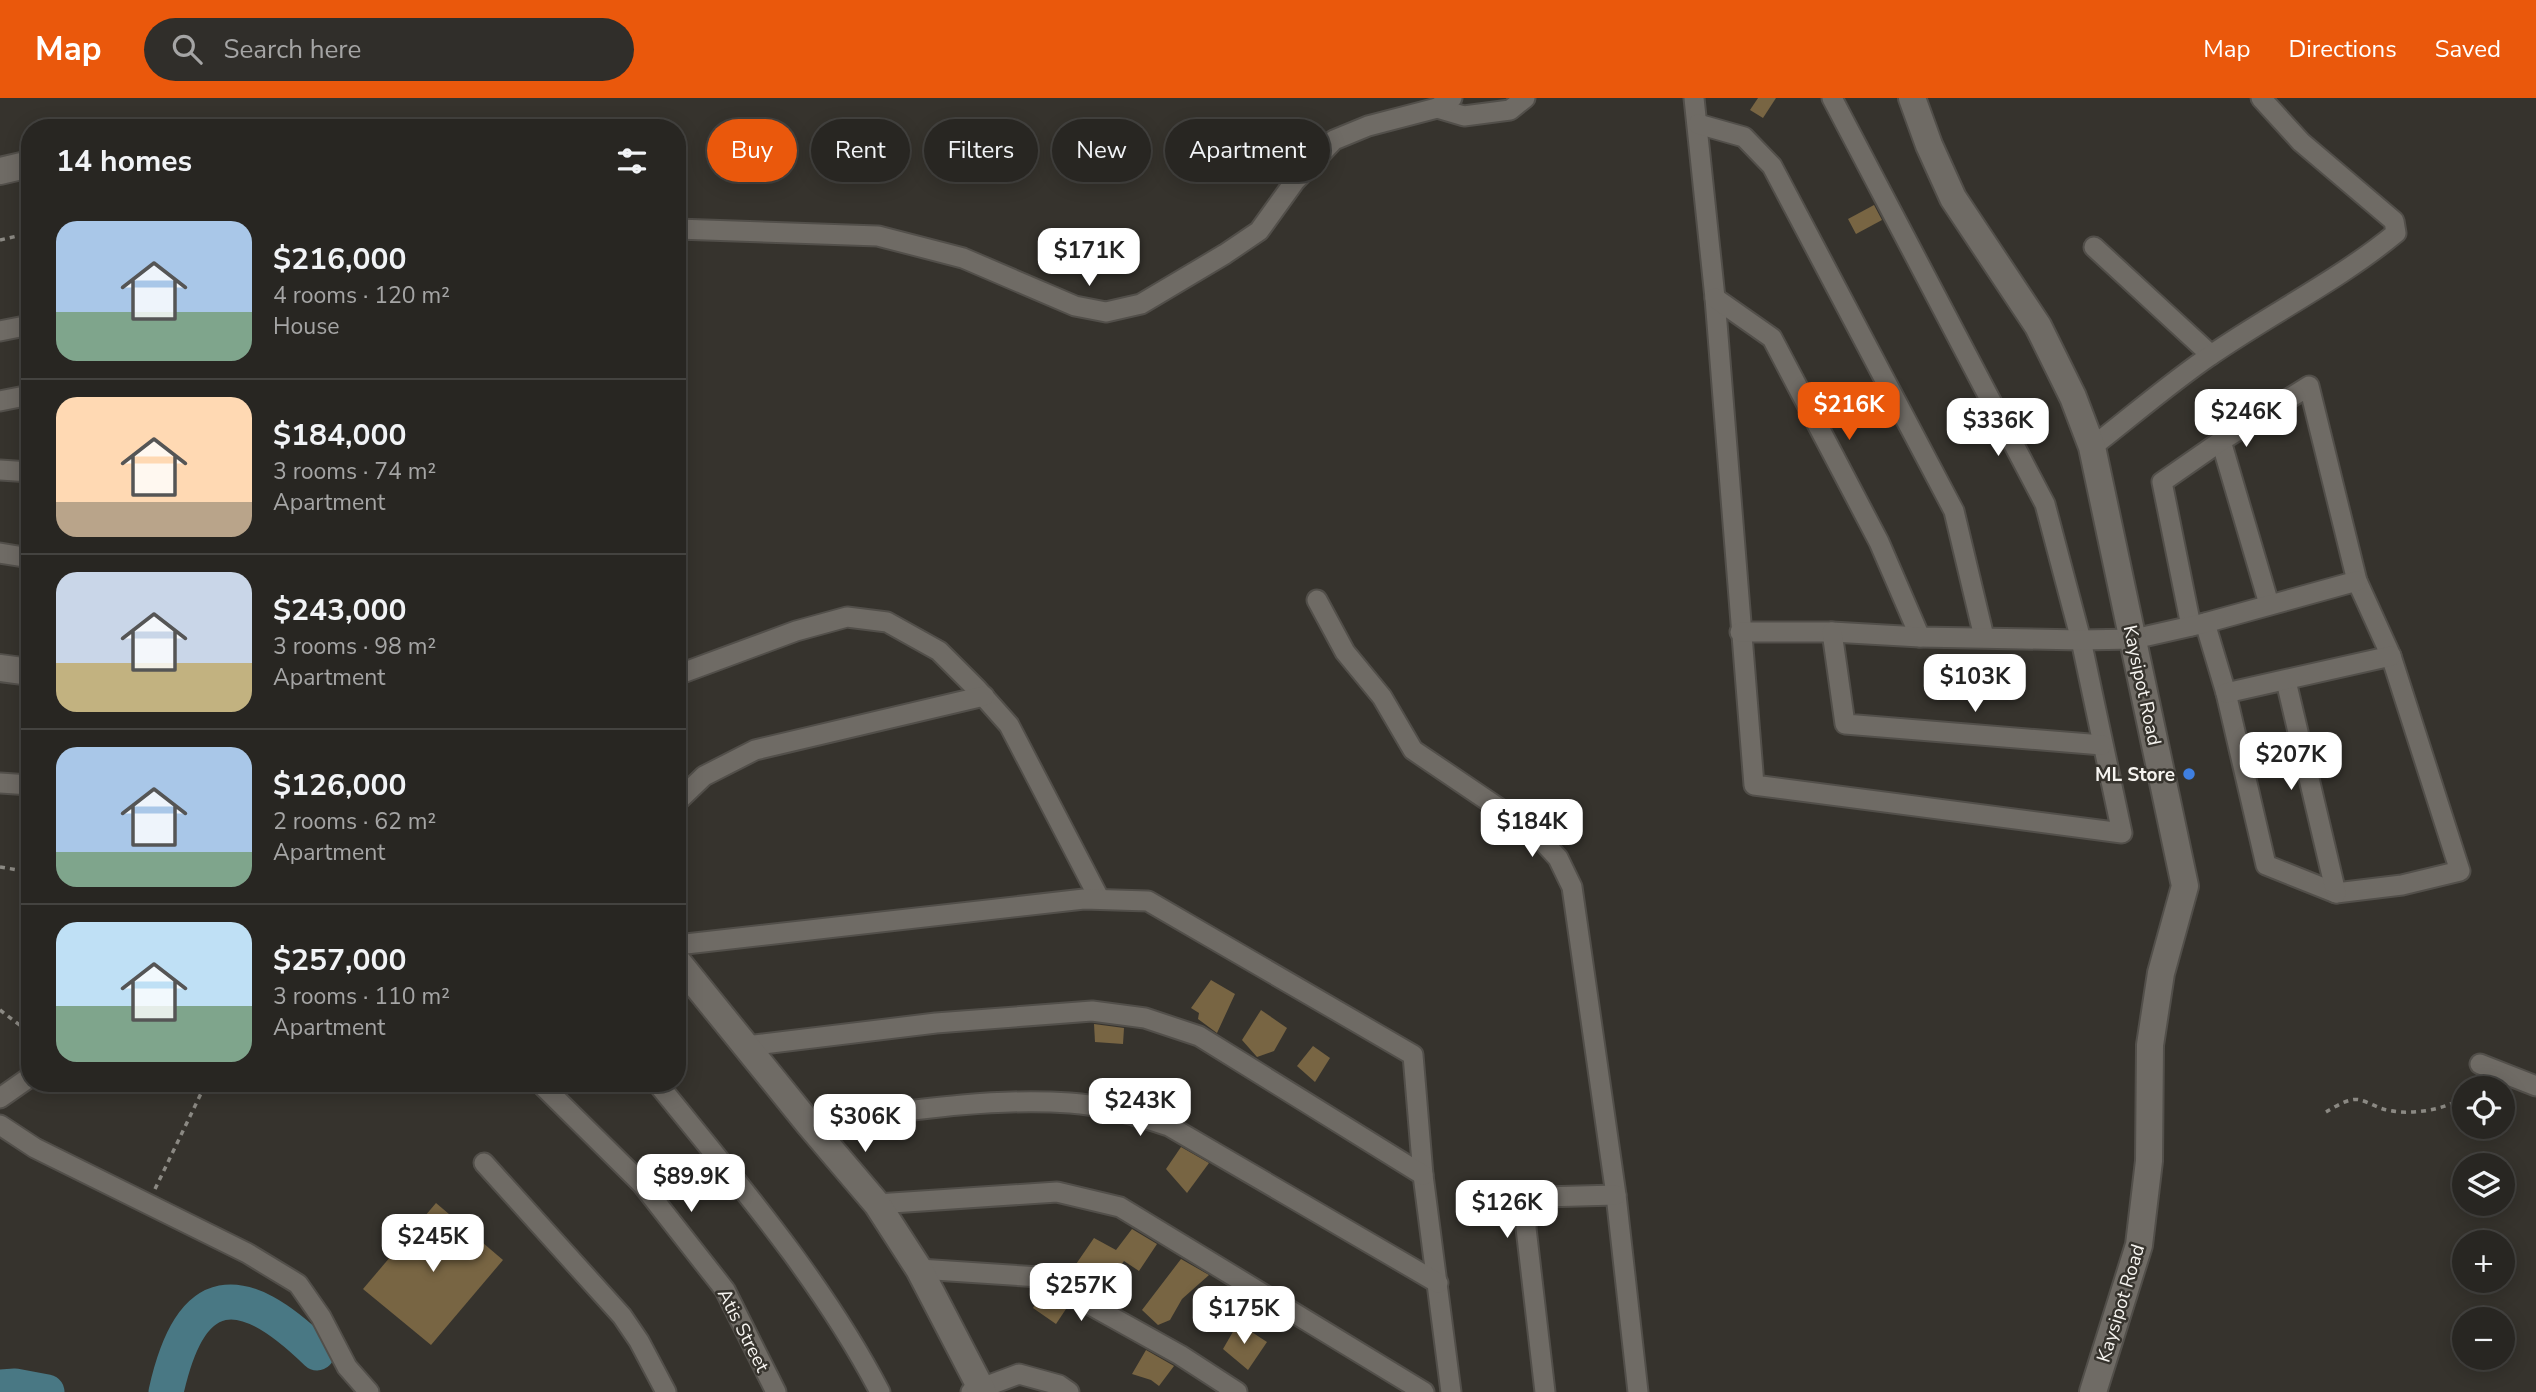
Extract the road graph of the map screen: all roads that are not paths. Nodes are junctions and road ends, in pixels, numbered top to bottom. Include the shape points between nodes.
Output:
1 (1525, 98) edge
2 (1694, 98) edge
3 (1832, 98) edge
4 (1912, 98) edge
5 (2261, 98) edge
6 (1444, 103) edge
7 (1698, 124) junction
8 (21, 166) edge
9 (0, 171) edge
10 (686, 229) edge
11 (2094, 247) dead end
12 (1715, 298) junction
13 (21, 327) edge
14 (0, 331) edge
15 (2211, 355) junction
16 (21, 397) edge
17 (0, 401) edge
18 (2221, 441) junction
19 (2092, 447) junction
20 (0, 471) edge
21 (21, 472) edge
22 (0, 553) edge
23 (21, 556) edge
24 (2357, 581) junction
25 (1317, 600) dead end
26 (2269, 604) junction
27 (2198, 624) junction
28 (1740, 632) junction
29 (1832, 632) junction
30 (1920, 637) junction
31 (1984, 637) junction
32 (2134, 639) junction
33 (2081, 640) junction
34 (2390, 656) junction
35 (0, 668) edge
36 (21, 671) edge
37 (686, 672) edge
38 (2286, 681) junction
39 (2226, 693) junction
40 (984, 696) junction
41 (2102, 745) junction
42 (0, 783) edge
43 (21, 784) edge
44 (686, 793) edge
45 (2336, 893) junction
46 (1099, 898) junction
47 (686, 944) edge
48 (686, 972) edge
49 (746, 1046) junction
50 (2480, 1064) dead end
51 (21, 1083) edge
52 (2536, 1086) edge
53 (549, 1092) edge
54 (664, 1092) edge
55 (0, 1098) edge
56 (809, 1124) junction
57 (0, 1125) edge
58 (484, 1163) dead end
59 (1423, 1175) junction
60 (1616, 1195) junction
61 (877, 1204) junction
62 (919, 1269) junction
63 (1438, 1283) junction
64 (978, 1390) edge
65 (369, 1392) edge
66 (666, 1392) edge
67 (776, 1392) edge
68 (880, 1392) edge
69 (1069, 1392) edge
70 (1237, 1392) edge
71 (1424, 1392) edge
72 (1451, 1392) edge
73 (1545, 1392) edge
74 (1638, 1392) edge
75 (2093, 1392) edge

1 - 6 street via 1510,110 1464,116
2 - 7 street
3 - 33 street via 2045,504
4 - 19 street, Kaysipot Road via 1953,198 2038,326
5 - 15 street via 2301,142 2394,222 2396,233
6 - 10 street via 1334,140 1295,181 1259,231 1140,304 1107,312 1075,306 963,258 878,236
7 - 12 street
7 - 31 street via 1744,137 1772,166 1954,511
8 - 9 street
11 - 15 street
12 - 28 street
12 - 30 street via 1772,338 1879,542
13 - 14 street
15 - 19 street
16 - 17 street
18 - 24 street via 2309,386
18 - 26 street
18 - 27 street via 2162,482
19 - 32 street, Kaysipot Road
20 - 21 street
22 - 23 street
24 - 26 street
24 - 34 street
25 - 60 street via 1345,652 1382,697 1413,750 1534,832 1558,858 1572,887
26 - 27 street
27 - 32 street
27 - 39 street
28 - 29 street
28 - 41 street via 1754,785 2122,833
29 - 30 street
29 - 41 street via 1845,724
30 - 31 street
31 - 33 street
32 - 33 street
32 - 75 street, Kaysipot Road via 2185,886 2161,973 2150,1045 2149,1161 2140,1245
33 - 41 street
34 - 38 street
34 - 45 street via 2460,871 2402,885
35 - 36 street
37 - 40 street via 847,617 887,622 939,651
38 - 39 street
38 - 45 street
39 - 45 street via 2266,865
40 - 44 street via 755,750 704,776
40 - 46 street via 1009,725
42 - 43 street
46 - 47 street
46 - 59 street via 1148,901 1413,1055
48 - 49 street
49 - 56 street
49 - 59 street via 1092,1010 1145,1018 1199,1036
50 - 52 street
51 - 55 street
53 - 67 street, Atis Street via 640,1183 725,1290
54 - 68 street via 778,1233 857,1348
56 - 61 street
56 - 63 street via 965,1104 1071,1103 1121,1111 1169,1126
57 - 65 street via 35,1148 298,1283 347,1367
58 - 66 street via 622,1316
59 - 63 street
60 - 73 street via 1543,1197 1528,1205 1526,1228
60 - 74 street
61 - 62 street
61 - 71 street via 1057,1192 1120,1207
62 - 64 street
62 - 70 street via 1040,1277
63 - 72 street
64 - 69 street via 1019,1374

